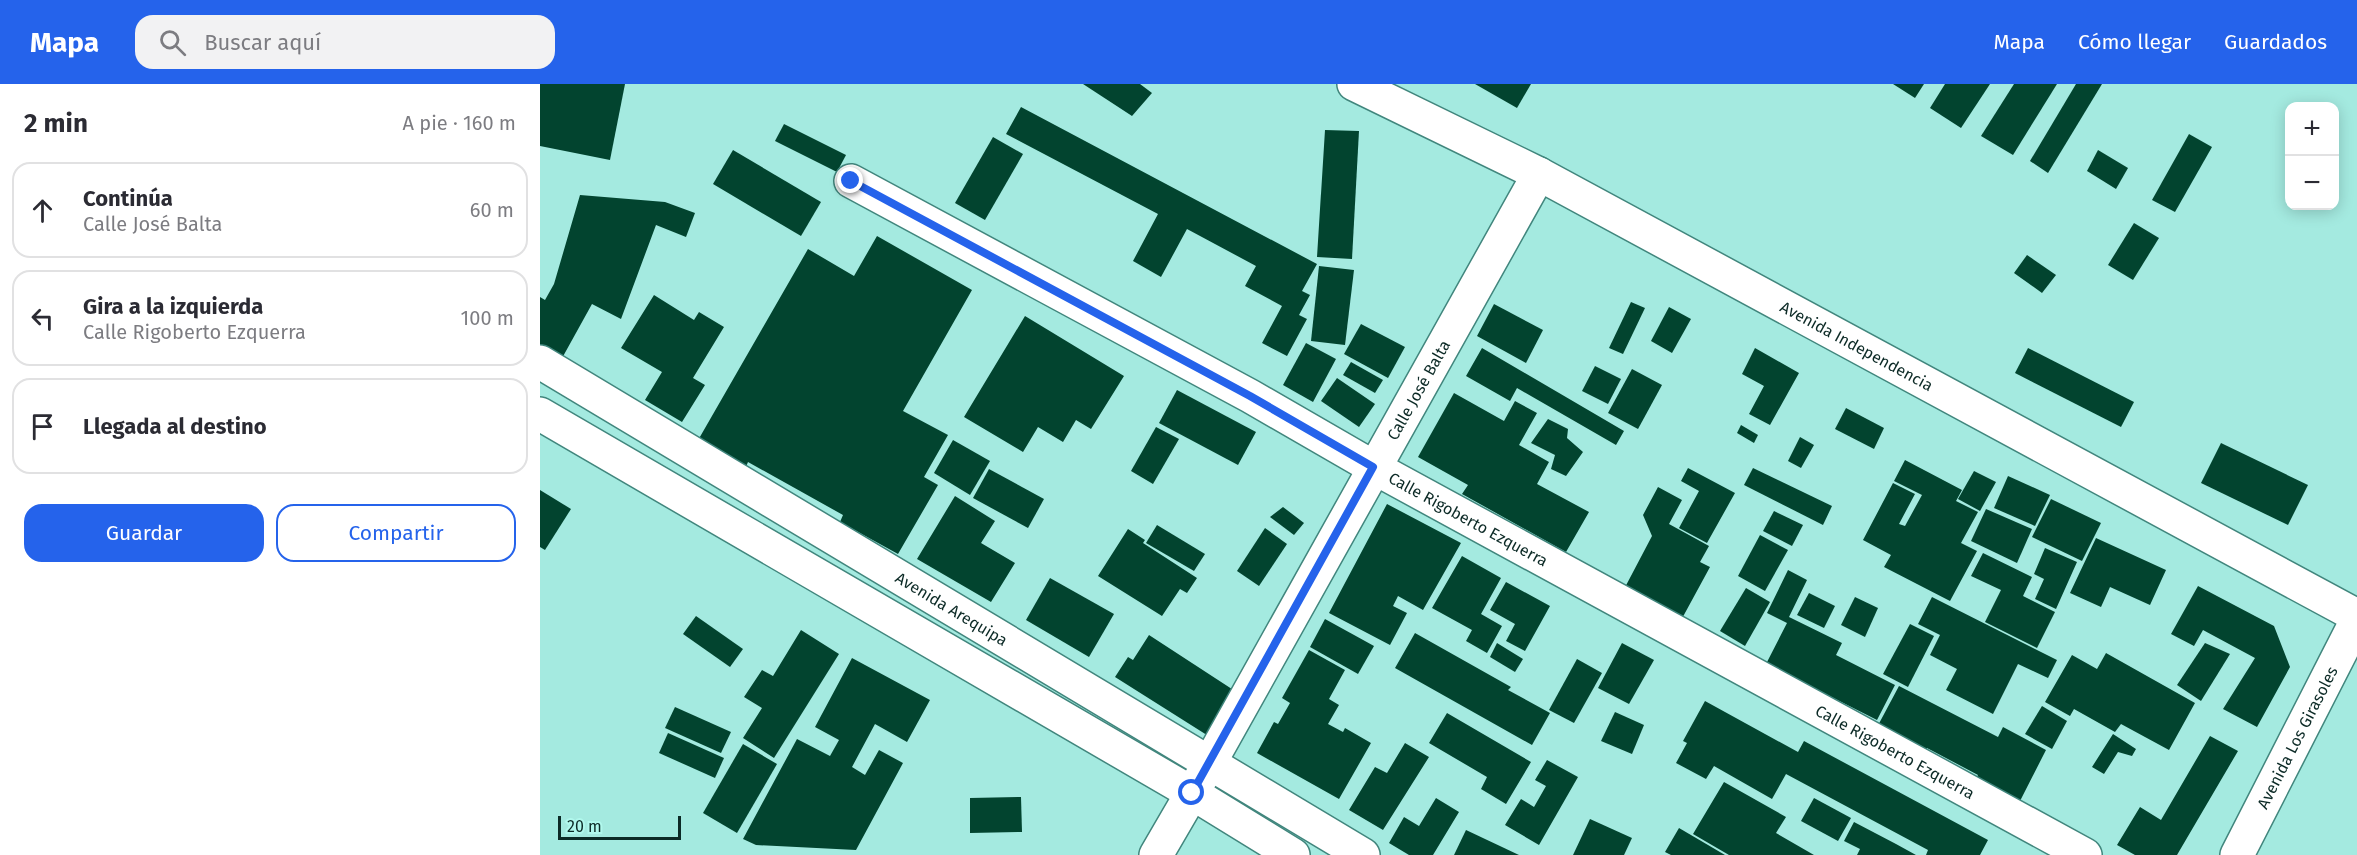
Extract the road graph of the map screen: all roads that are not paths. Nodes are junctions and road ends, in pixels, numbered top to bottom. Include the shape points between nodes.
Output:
1 (1354, 84) edge
2 (1539, 174) junction
3 (851, 181) dead end
4 (540, 362) edge
5 (540, 414) edge
6 (1373, 467) junction
7 (2357, 618) edge
8 (1209, 764) junction
9 (1192, 793) junction
10 (1156, 855) edge
11 (1293, 855) edge
12 (1363, 855) edge
13 (2085, 855) edge
14 (2236, 855) edge

1 - 2 street, Avenida Independencia
2 - 6 street, Calle José Balta
2 - 7 street, Avenida Independencia
3 - 6 street, Calle Rigoberto Ezquerra via 1250,396
4 - 8 street, Avenida Arequipa
5 - 9 street
6 - 8 street, Calle José Balta
6 - 13 street, Calle Rigoberto Ezquerra
7 - 14 street, Avenida Los Girasoles
8 - 9 street, Calle José Balta
8 - 12 street, Avenida Arequipa
9 - 10 street, Calle José Balta
9 - 11 street

